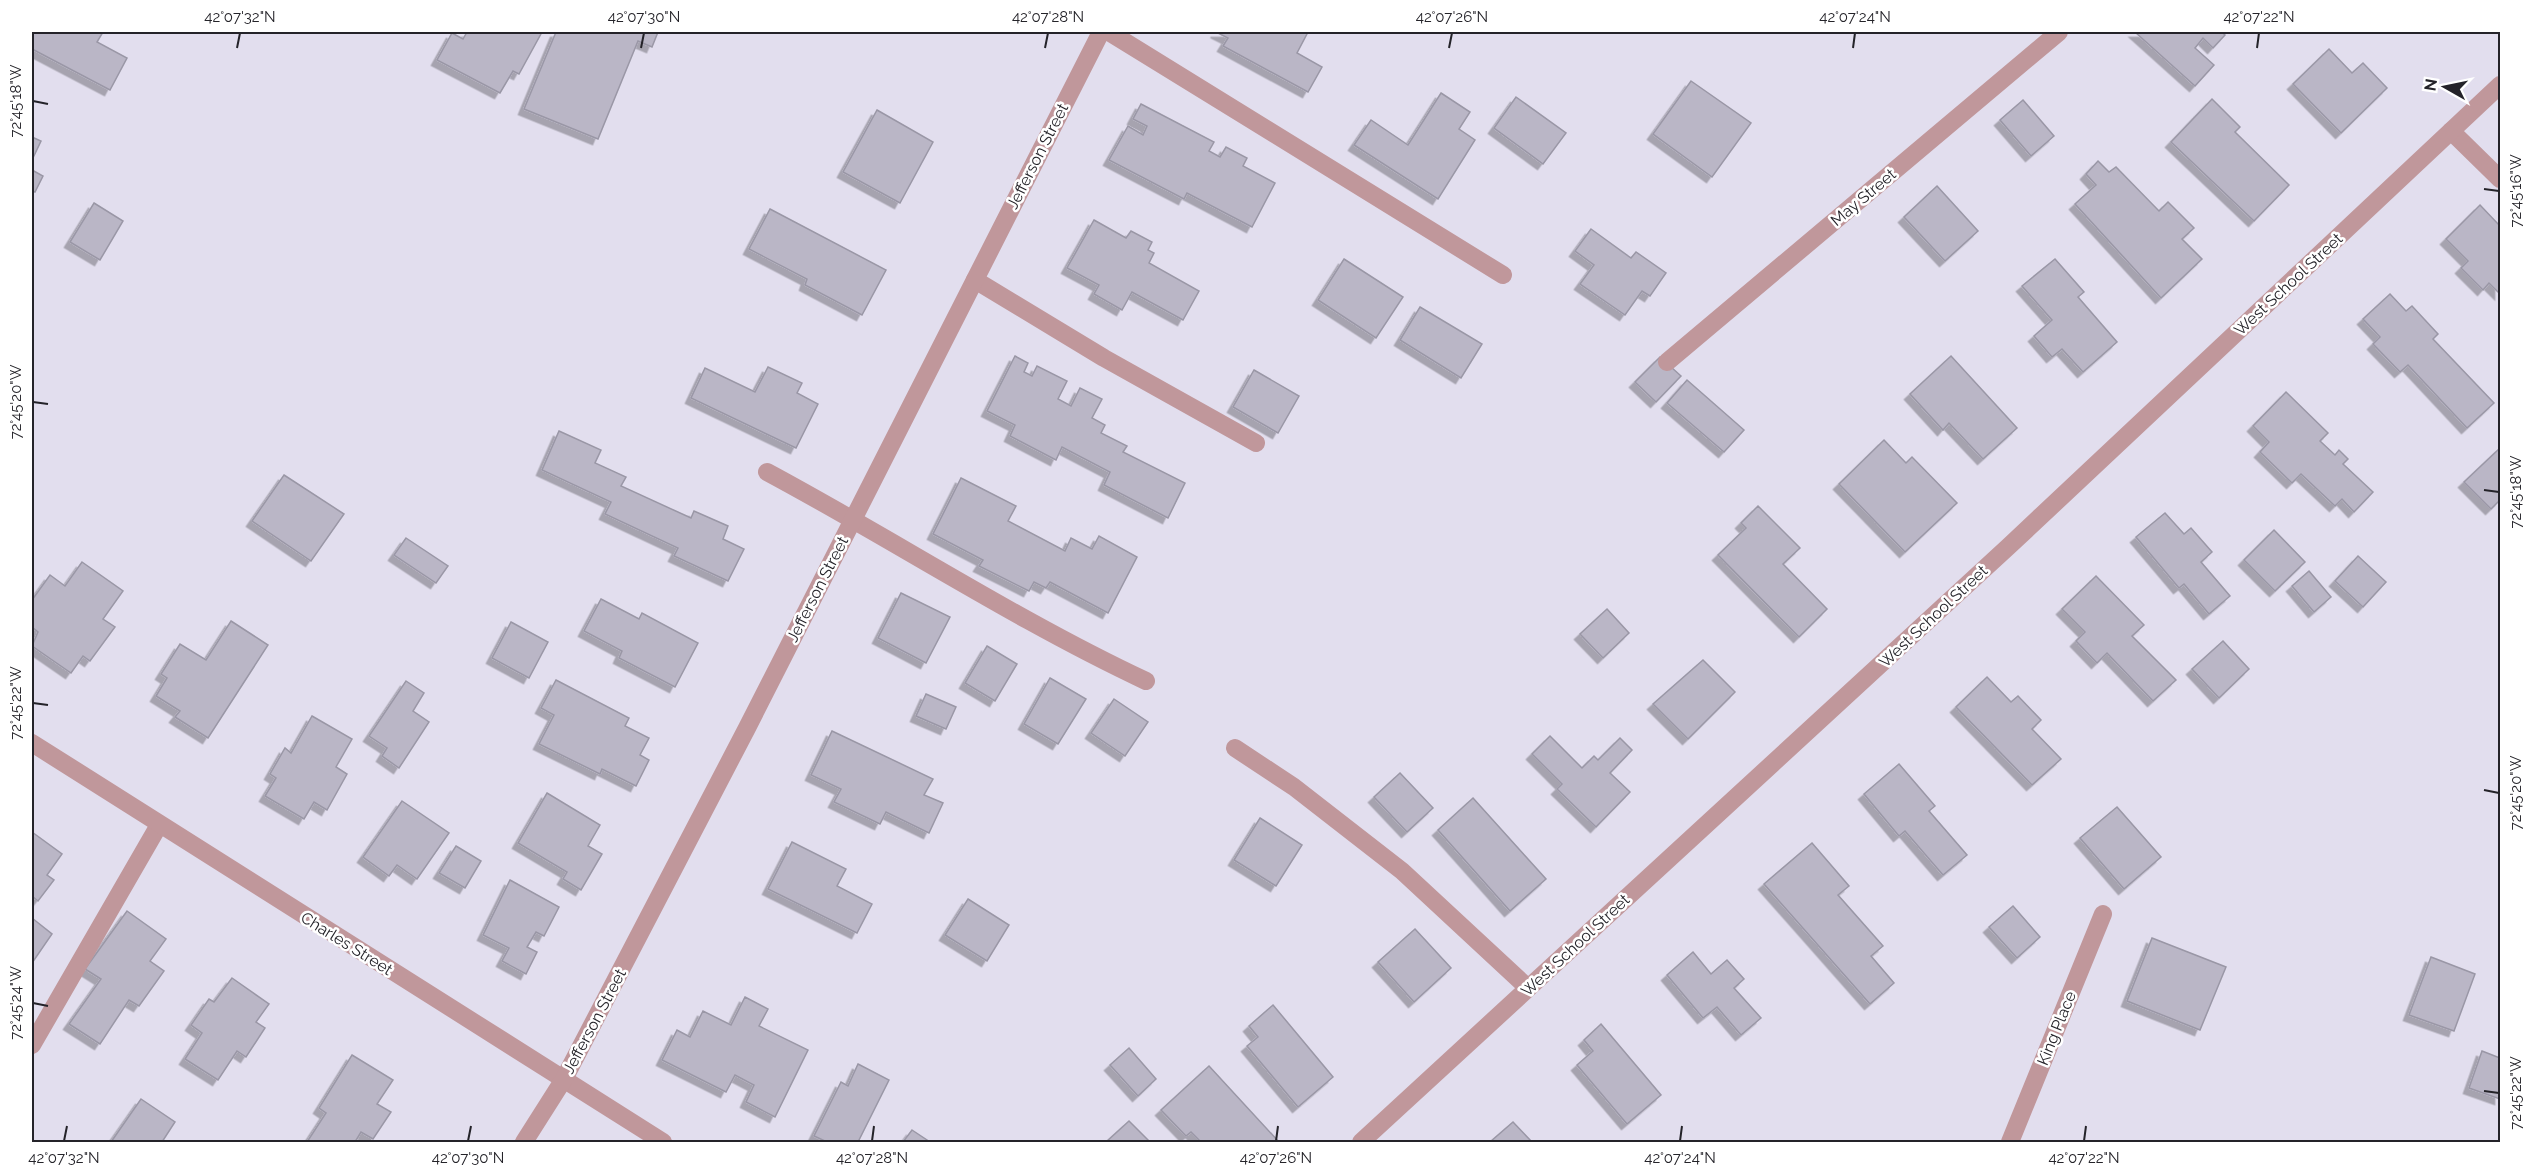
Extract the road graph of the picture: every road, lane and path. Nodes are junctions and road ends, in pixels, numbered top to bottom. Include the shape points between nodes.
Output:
1 (1101, 32) edge
2 (1109, 32) edge
3 (2060, 32) edge
4 (2500, 85) edge
5 (2451, 131) junction
6 (2500, 179) edge
7 (1503, 274) dead end
8 (975, 280) junction
9 (1667, 362) dead end
10 (1256, 443) dead end
11 (767, 472) dead end
12 (853, 518) junction
13 (1146, 681) dead end
14 (32, 743) edge
15 (1235, 748) dead end
16 (159, 825) junction
17 (2103, 914) dead end
18 (1528, 988) junction
19 (32, 1045) edge
20 (564, 1079) junction
21 (524, 1143) edge
22 (663, 1143) edge
23 (1361, 1143) edge
24 (2010, 1143) edge

1 - 8 street, Jefferson Street
2 - 7 street
3 - 9 street, May Street
4 - 5 street, West School Street
5 - 6 street
5 - 18 street, West School Street via 2008,547
8 - 10 street
8 - 12 street, Jefferson Street
11 - 12 street
12 - 13 street via 1070,645
12 - 20 street, Jefferson Street
14 - 16 street, Charles Street
15 - 18 street via 1402,871
16 - 19 street
16 - 20 street, Charles Street
17 - 24 street, King Place
18 - 23 street, West School Street
20 - 21 street, Jefferson Street
20 - 22 street, Charles Street

